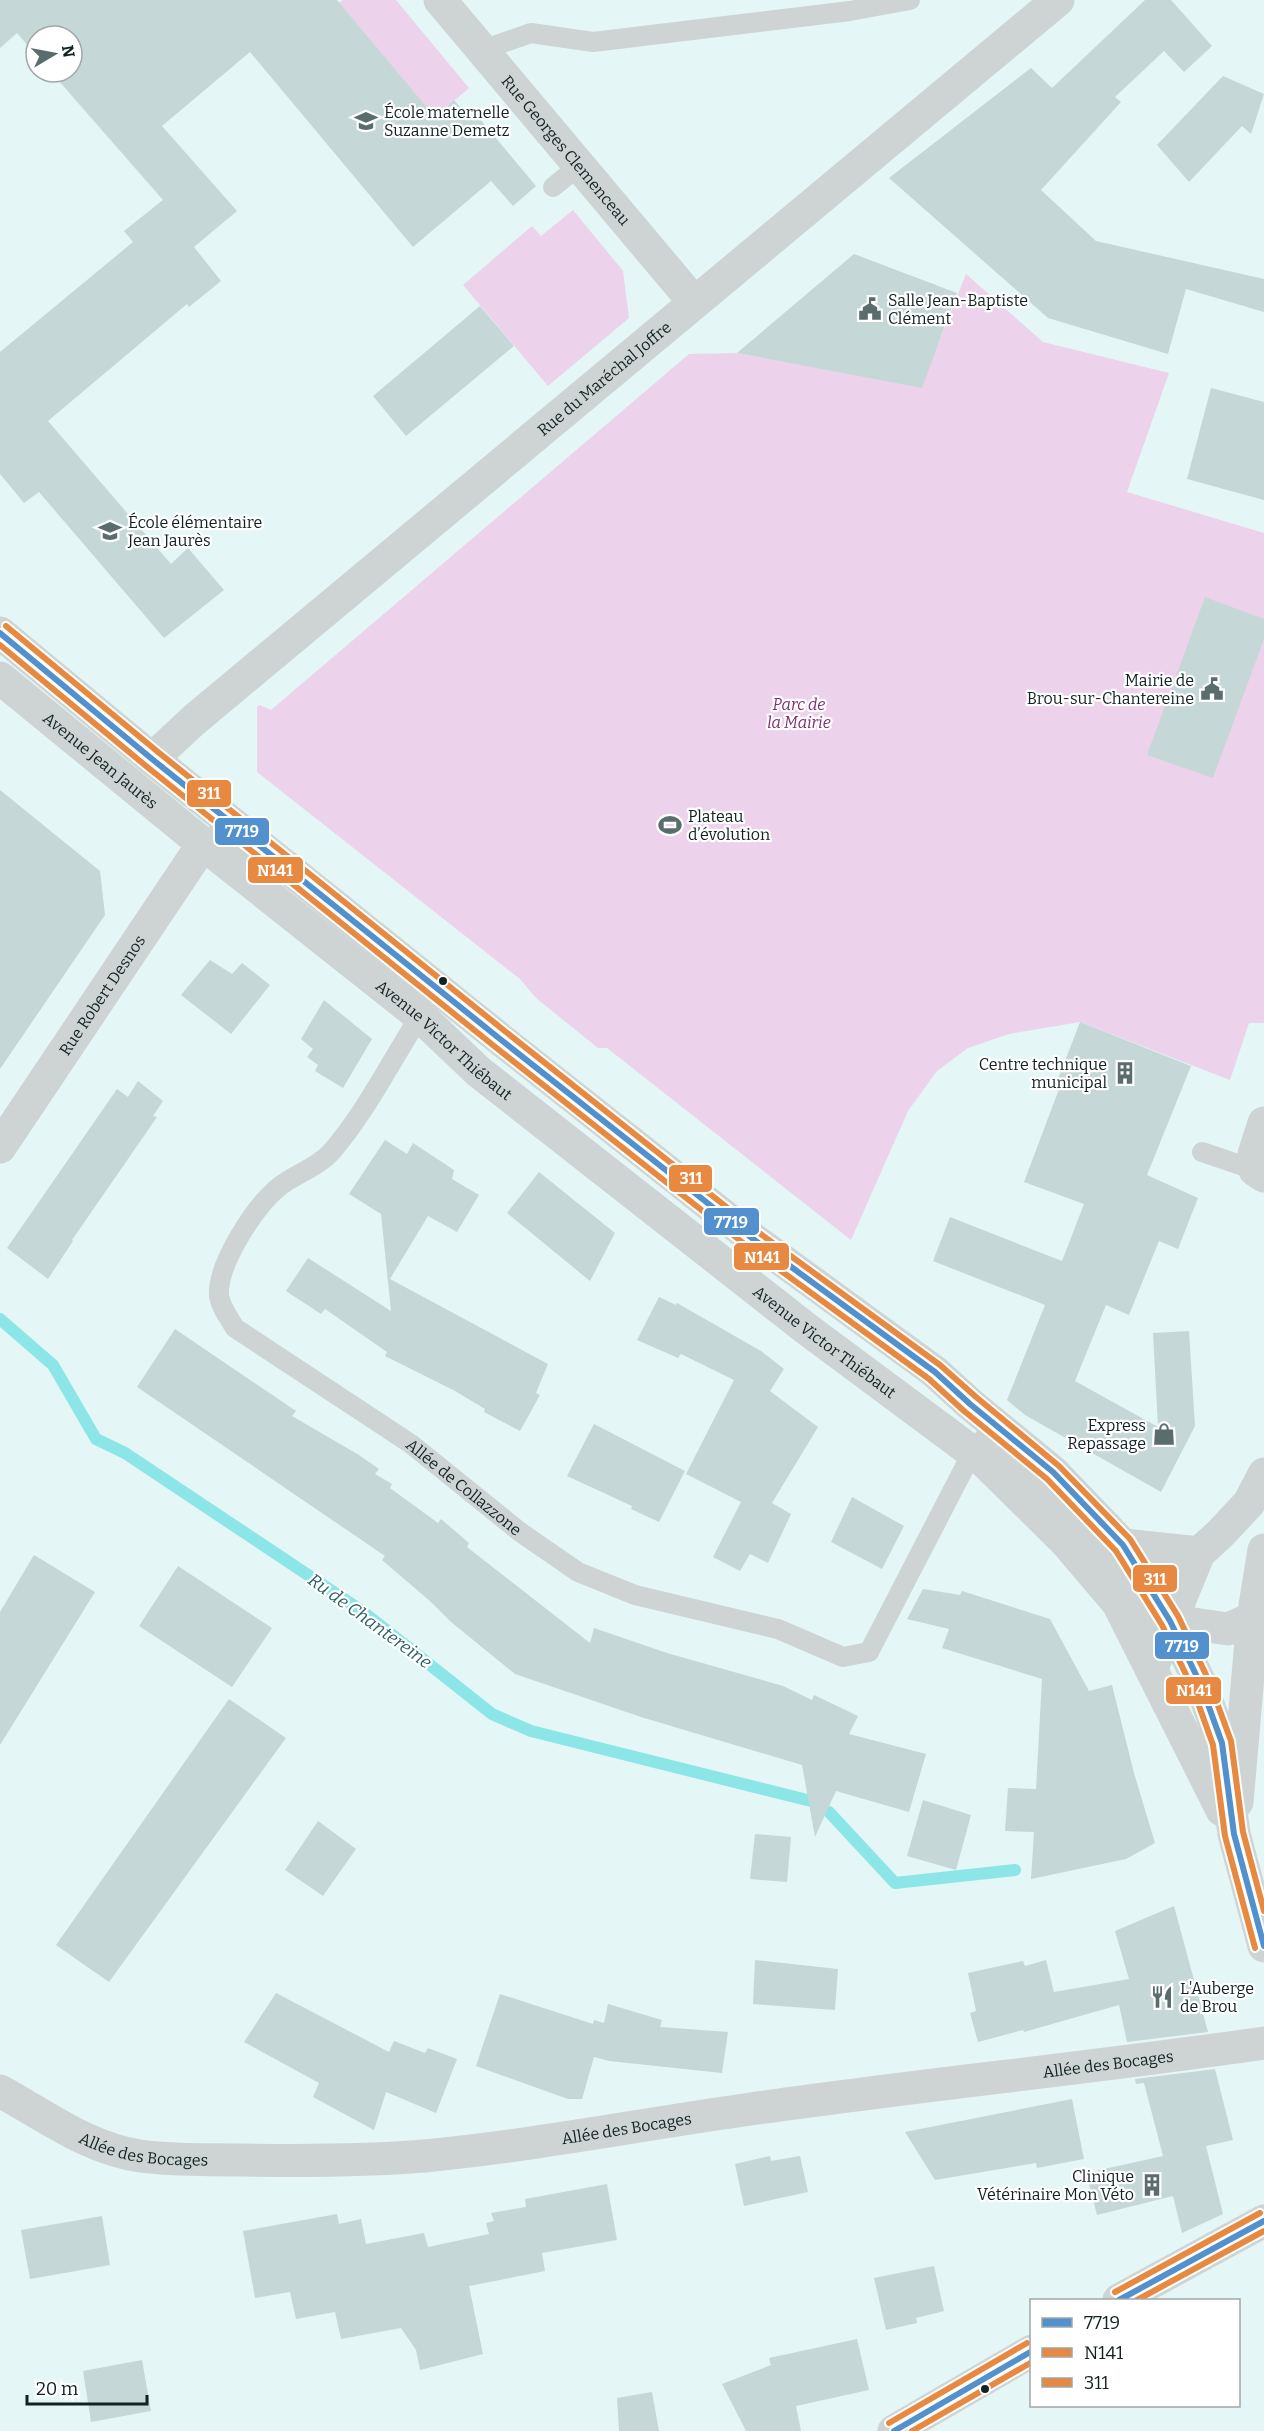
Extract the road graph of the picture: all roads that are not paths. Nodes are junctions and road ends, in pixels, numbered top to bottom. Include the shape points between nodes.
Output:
1 (440, 0) edge
2 (910, 0) edge
3 (1058, 0) edge
4 (482, 50) junction
5 (579, 166) junction
6 (553, 187) dead end
7 (693, 302) junction
8 (0, 633) edge
9 (0, 678) edge
10 (152, 759) junction
11 (203, 844) junction
12 (280, 863) junction
13 (420, 1016) junction
14 (500, 1039) junction
15 (1264, 1124) edge
16 (0, 1147) edge
17 (1202, 1152) dead end
18 (1259, 1173) edge
19 (996, 1425) junction
20 (978, 1456) junction
21 (1264, 1474) edge
22 (1123, 1545) junction
23 (1264, 1550) edge
24 (1198, 1553) junction
25 (1253, 1618) junction
26 (1170, 1621) junction
27 (1152, 1668) junction
28 (1234, 1834) junction
29 (1264, 1946) edge
30 (1264, 2043) edge
31 (0, 2091) edge
32 (1264, 2221) edge
33 (1123, 2299) edge
34 (1030, 2352) edge
35 (894, 2431) edge

1 - 4 street, Rue Georges Clemenceau
2 - 4 lane via 850,11 593,42 531,33
3 - 7 street, Rue du Maréchal Joffre
4 - 5 street, Rue Georges Clemenceau
5 - 6 lane
5 - 7 street, Rue Georges Clemenceau
7 - 10 street, Rue du Maréchal Joffre
8 - 10 street, Avenue Jean Jaurès
9 - 11 street, Avenue Jean Jaurès
10 - 12 street, Avenue Victor Thiébaut
11 - 12 street via 232,842 258,864
11 - 13 street, Avenue Victor Thiébaut
11 - 16 street, Rue Robert Desnos
12 - 14 street, Avenue Victor Thiébaut
13 - 14 street via 444,1015 477,1041
13 - 20 street, Avenue Victor Thiébaut via 480,1072 619,1183
13 - 20 lane, Allée de Collazzone via 355,1122 330,1153 279,1187 239,1239 226,1263 219,1296 235,1328 411,1444 520,1533 578,1572 635,1595 778,1629 843,1657 869,1652 947,1500
14 - 19 street, Avenue Victor Thiébaut via 753,1239 935,1372
15 - 18 street via 1254,1154
17 - 18 lane
19 - 20 lane
19 - 22 street, Avenue Victor Thiébaut via 1053,1472
20 - 26 street via 1009,1457 1094,1542 1146,1617
20 - 27 street, Avenue Victor Thiébaut via 1066,1542 1118,1603
21 - 24 street via 1249,1503
22 - 24 street
22 - 26 street, Avenue Victor Thiébaut
23 - 25 street
24 - 26 street
25 - 26 street via 1228,1629
25 - 28 street
26 - 27 street
26 - 28 street, Avenue Victor Thiébaut via 1201,1685 1222,1743
27 - 28 street, Avenue Victor Thiébaut
28 - 29 street, Avenue Victor Thiébaut
30 - 31 street, Allée des Bocages via 764,2107 491,2148 316,2162 139,2156 88,2140
32 - 33 street
34 - 35 street

